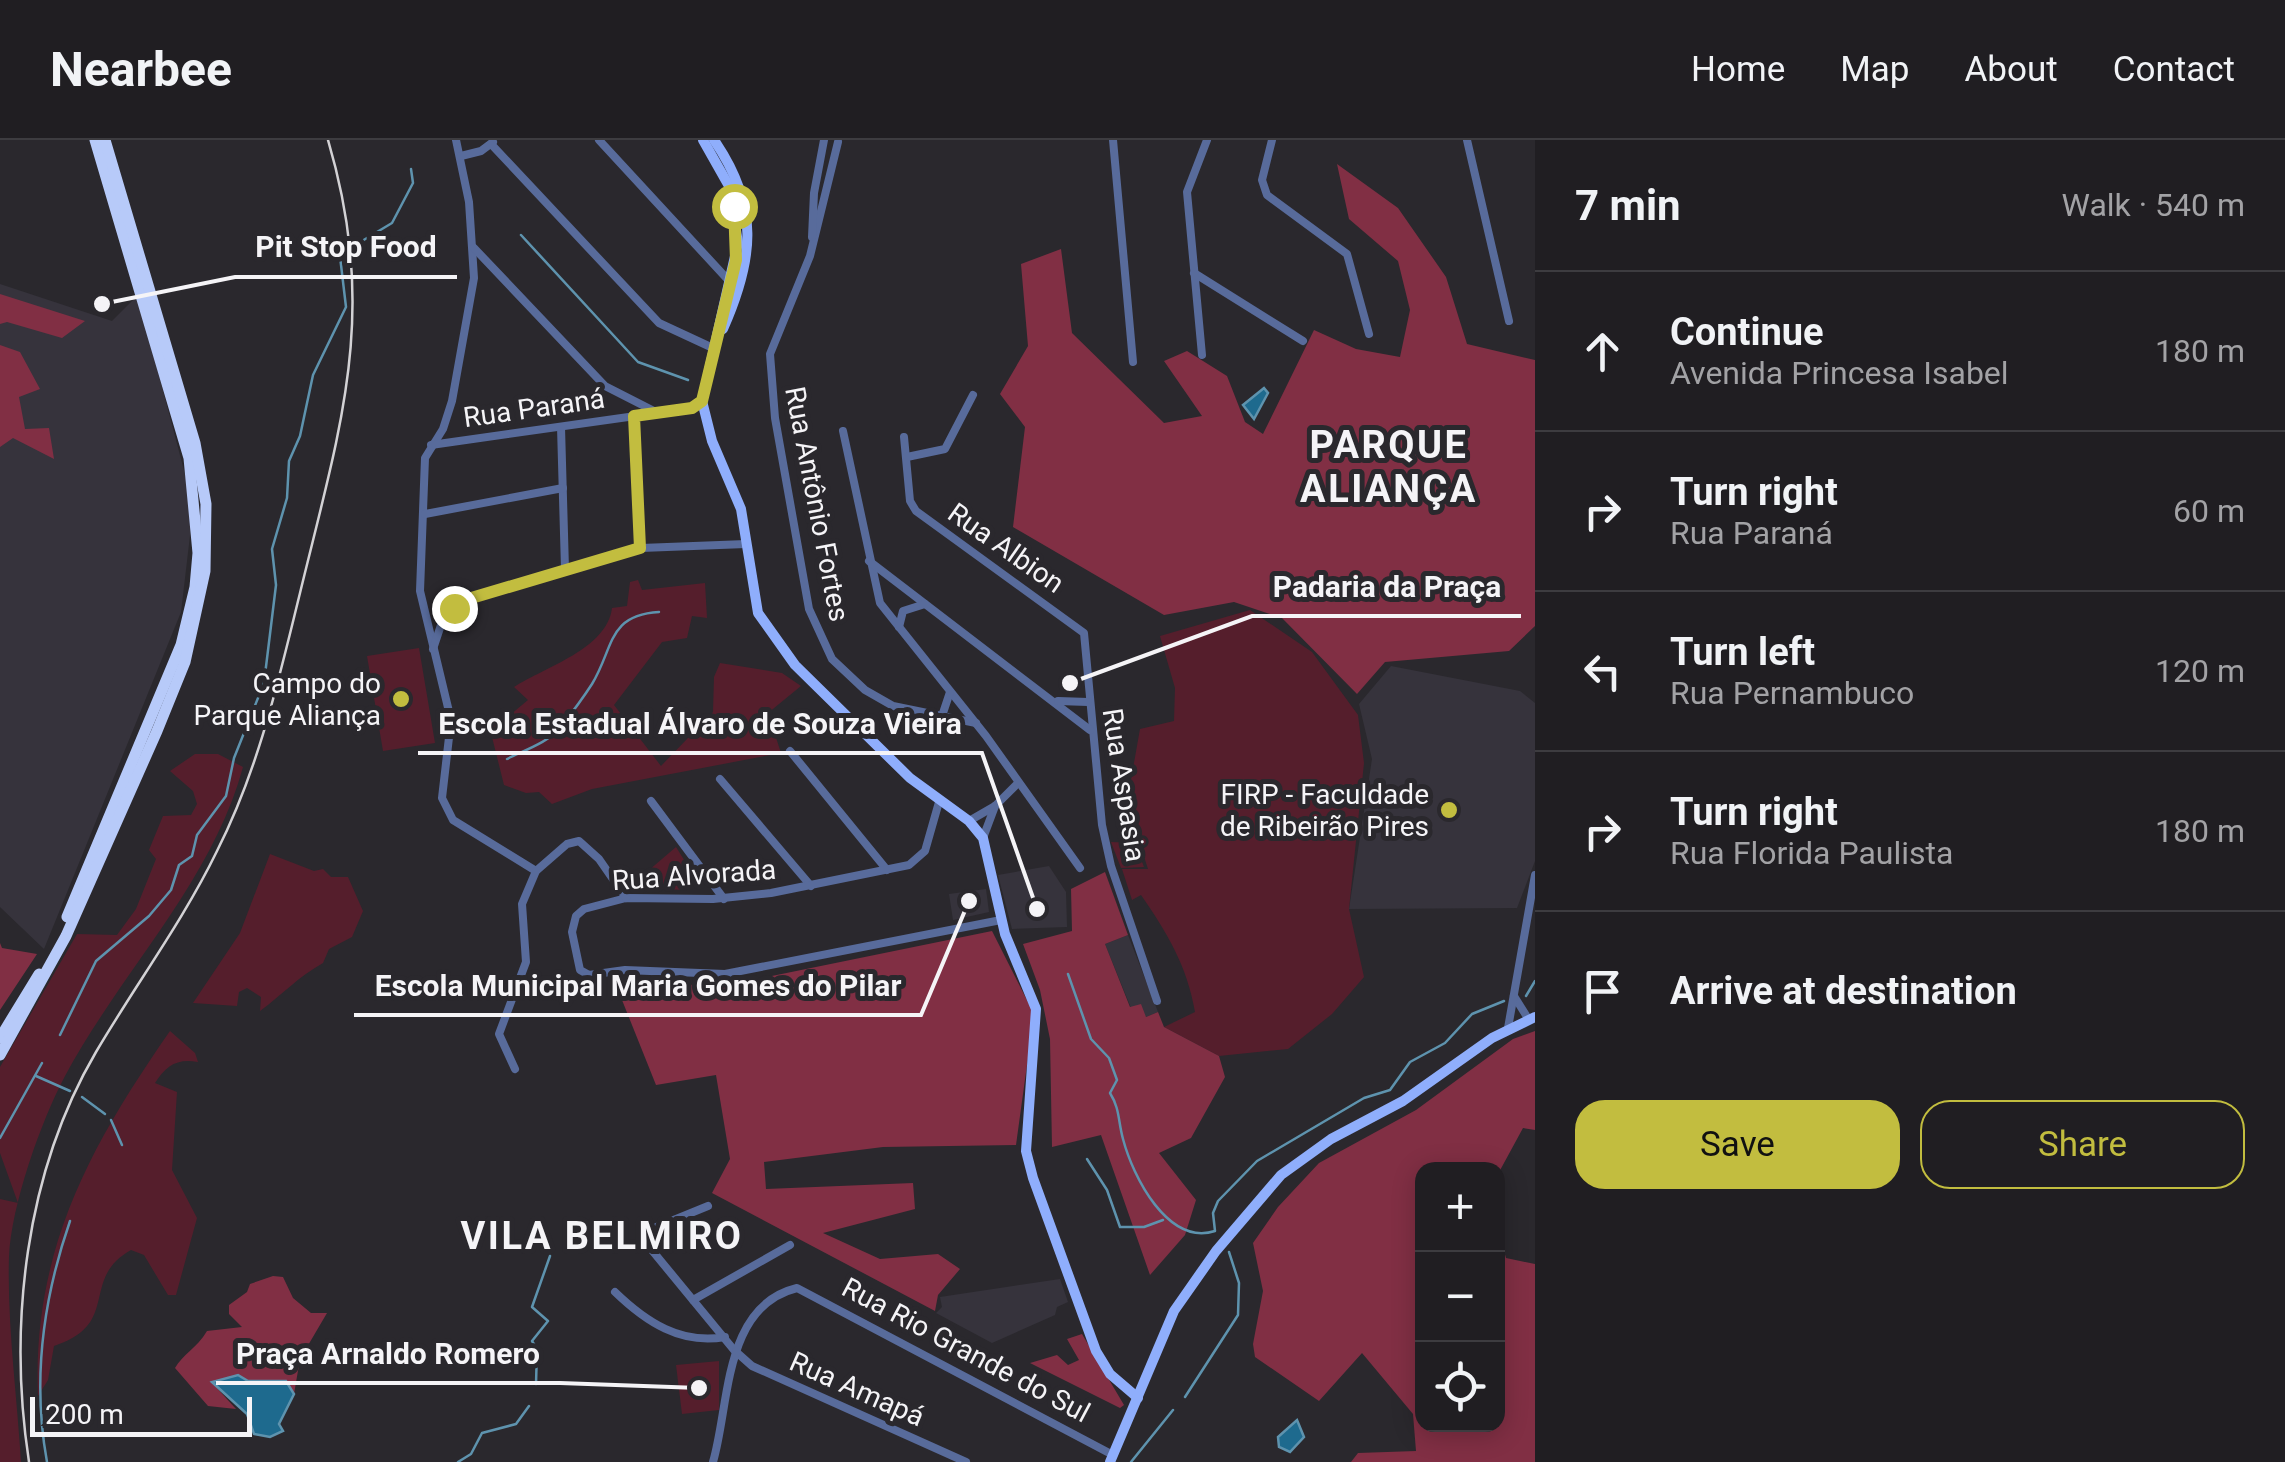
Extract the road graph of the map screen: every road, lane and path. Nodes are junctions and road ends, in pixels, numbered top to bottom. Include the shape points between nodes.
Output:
1 (95, 140) edge
2 (106, 140) edge
3 (456, 140) edge
4 (599, 140) edge
5 (703, 140) edge
6 (714, 140) edge
7 (824, 140) edge
8 (1114, 140) edge
9 (1208, 140) edge
10 (1272, 140) edge
11 (1467, 140) edge
12 (839, 141) edge
13 (492, 142) edge
14 (461, 156) junction
15 (130, 234) junction
16 (812, 246) junction
17 (474, 248) junction
18 (1194, 272) junction
19 (731, 284) junction
20 (1509, 321) dead end
21 (1369, 334) dead end
22 (1303, 341) dead end
23 (715, 348) junction
24 (1202, 355) dead end
25 (1132, 362) dead end
26 (972, 394) dead end
27 (702, 401) junction
28 (617, 403) junction
29 (658, 413) junction
30 (634, 416) junction
31 (605, 421) junction
32 (561, 427) junction
33 (842, 431) dead end
34 (904, 437) dead end
35 (430, 445) junction
36 (907, 457) junction
37 (563, 488) junction
38 (425, 514) junction
39 (746, 544) junction
40 (640, 548) junction
41 (869, 561) junction
42 (565, 569) junction
43 (925, 604) junction
44 (899, 630) junction
45 (1082, 630) joint
46 (433, 649) junction
47 (950, 692) junction
48 (1055, 701) junction
49 (1088, 702) junction
50 (942, 716) junction
51 (976, 723) junction
52 (1090, 730) junction
53 (790, 751) dead end
54 (720, 779) dead end
55 (1018, 783) junction
56 (651, 801) dead end
57 (939, 802) junction
58 (995, 806) junction
59 (970, 821) junction
60 (983, 838) junction
61 (1080, 868) dead end
62 (886, 870) junction
63 (536, 872) junction
64 (1535, 876) edge
65 (811, 886) junction
66 (626, 898) junction
67 (724, 899) junction
68 (75, 907) junction
69 (1001, 920) junction
70 (1157, 1000) dead end
71 (1515, 1001) junction
72 (1532, 1018) edge
73 (1508, 1028) junction
74 (0, 1038) edge
75 (0, 1054) edge
76 (515, 1068) dead end
77 (708, 1206) dead end
78 (790, 1245) dead end
79 (615, 1292) dead end
80 (693, 1300) junction
81 (725, 1337) junction
82 (734, 1350) junction
83 (1138, 1398) junction
84 (1112, 1459) edge
85 (713, 1462) edge
86 (966, 1462) edge

1 - 15 highway
2 - 15 highway
3 - 14 street
4 - 19 street
5 - 19 main road via 734,206 738,243
6 - 23 main road via 734,174 749,240 744,282
7 - 16 street
8 - 25 street
9 - 18 street via 1188,192
10 - 21 street via 1263,188 1275,204 1347,254
11 - 20 street
12 - 16 street, Rua Antônio Fortes
13 - 14 street
13 - 23 street via 659,324
14 - 17 street
15 - 68 highway via 189,458 197,512 195,588 175,675
16 - 50 street, Rua Antônio Fortes via 773,342 770,366 814,625 832,659 865,690 892,706
17 - 28 street
17 - 35 street via 452,401
18 - 22 street
18 - 24 street
19 - 23 main road
23 - 27 main road
26 - 36 street via 945,449
27 - 29 street, Rua Paraná
27 - 39 main road via 741,509
28 - 29 street
28 - 31 street
29 - 30 street, Rua Paraná
30 - 31 street, Rua Paraná
30 - 40 street
31 - 32 street, Rua Paraná
32 - 35 street, Rua Paraná
32 - 37 street
33 - 41 street
34 - 36 street, Rua Albion
35 - 38 street
36 - 45 street, Rua Albion via 916,511
37 - 38 street
37 - 42 street
38 - 46 street via 420,591
39 - 40 street
39 - 57 main road via 758,613 772,638
40 - 42 street
41 - 43 street
41 - 44 street via 880,603
42 - 46 street via 462,602 442,622
43 - 44 street via 903,611
43 - 48 street
44 - 47 street
45 - 49 street, Rua Aspasia
46 - 63 street via 451,720 440,782 446,810
47 - 50 street
47 - 51 street
48 - 49 street
48 - 52 street
49 - 52 street, Rua Aspasia
50 - 51 street, Rua Antônio Fortes
51 - 55 street
52 - 70 street, Rua Aspasia via 1110,863
53 - 62 street
54 - 65 street
55 - 58 street
55 - 61 street
56 - 67 street
57 - 59 main road
57 - 62 street, Rua Alvorada via 924,851 909,865
58 - 59 street
58 - 60 street
59 - 60 main road
60 - 69 main road
62 - 65 street, Rua Alvorada
63 - 66 street via 579,841
63 - 76 street via 522,904 526,962 500,1024 501,1044
64 - 71 street
65 - 67 street, Rua Alvorada
66 - 67 street, Rua Alvorada
66 - 69 street, Rua Alvorada via 576,916 577,960 588,975 644,970 702,976
68 - 74 highway
68 - 75 highway
69 - 83 main road via 1036,1009 1026,1150 1033,1178 1096,1352
71 - 72 street
71 - 73 street
72 - 73 main road
73 - 83 main road via 1281,1175 1174,1311
77 - 80 street via 654,1228 646,1238 650,1252
78 - 80 street
79 - 81 street via 674,1334 690,1340
80 - 81 street
81 - 82 street
82 - 84 street, Rua Rio Grande do Sul via 770,1301 797,1288
82 - 85 street
82 - 86 street, Rua Amapá via 752,1366
83 - 84 main road

